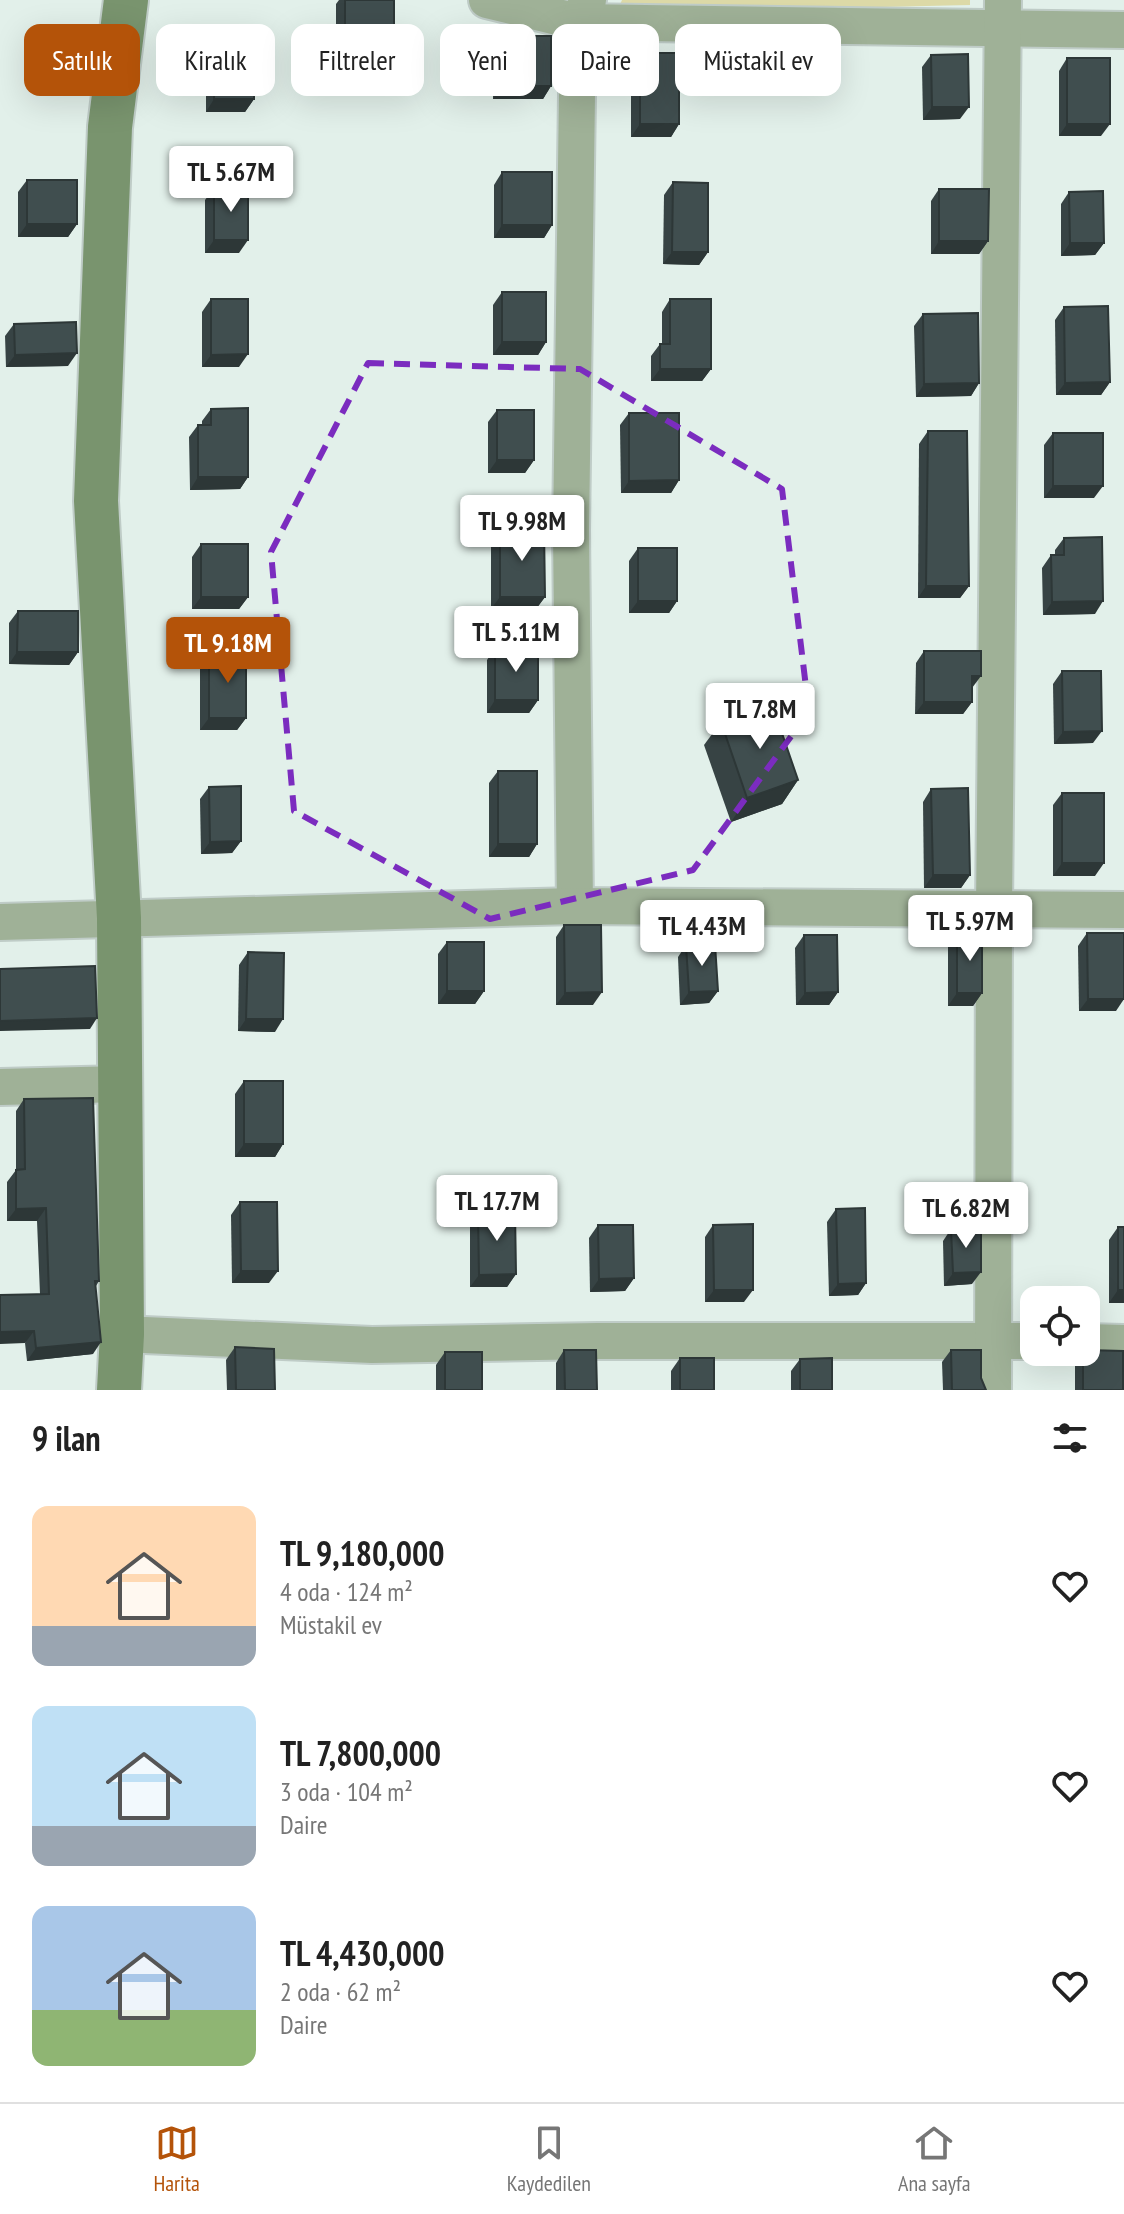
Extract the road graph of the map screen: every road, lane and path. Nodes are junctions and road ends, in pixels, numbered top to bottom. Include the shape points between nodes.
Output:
1 (126, 0) edge
2 (487, 0) edge
3 (583, 11) edge
4 (1004, 14) edge
5 (1124, 30) edge
6 (575, 906) junction
7 (994, 909) junction
8 (1124, 910) edge
9 (119, 918) junction
10 (0, 922) edge
11 (122, 1084) junction
12 (0, 1087) edge
13 (122, 1334) junction
14 (994, 1340) junction
15 (1020, 1341) edge
16 (1100, 1342) edge
17 (1124, 1343) edge
18 (119, 1390) edge
19 (993, 1390) edge

1 - 9 street via 110,127 96,501
2 - 3 street
3 - 4 street
3 - 6 street via 571,530
4 - 5 street
4 - 7 street
6 - 7 street
6 - 9 street
7 - 8 street
7 - 14 street
9 - 10 street
9 - 11 street
11 - 12 street
11 - 13 street
13 - 14 street via 372,1345
13 - 18 street
14 - 15 street
14 - 19 street
16 - 17 street

